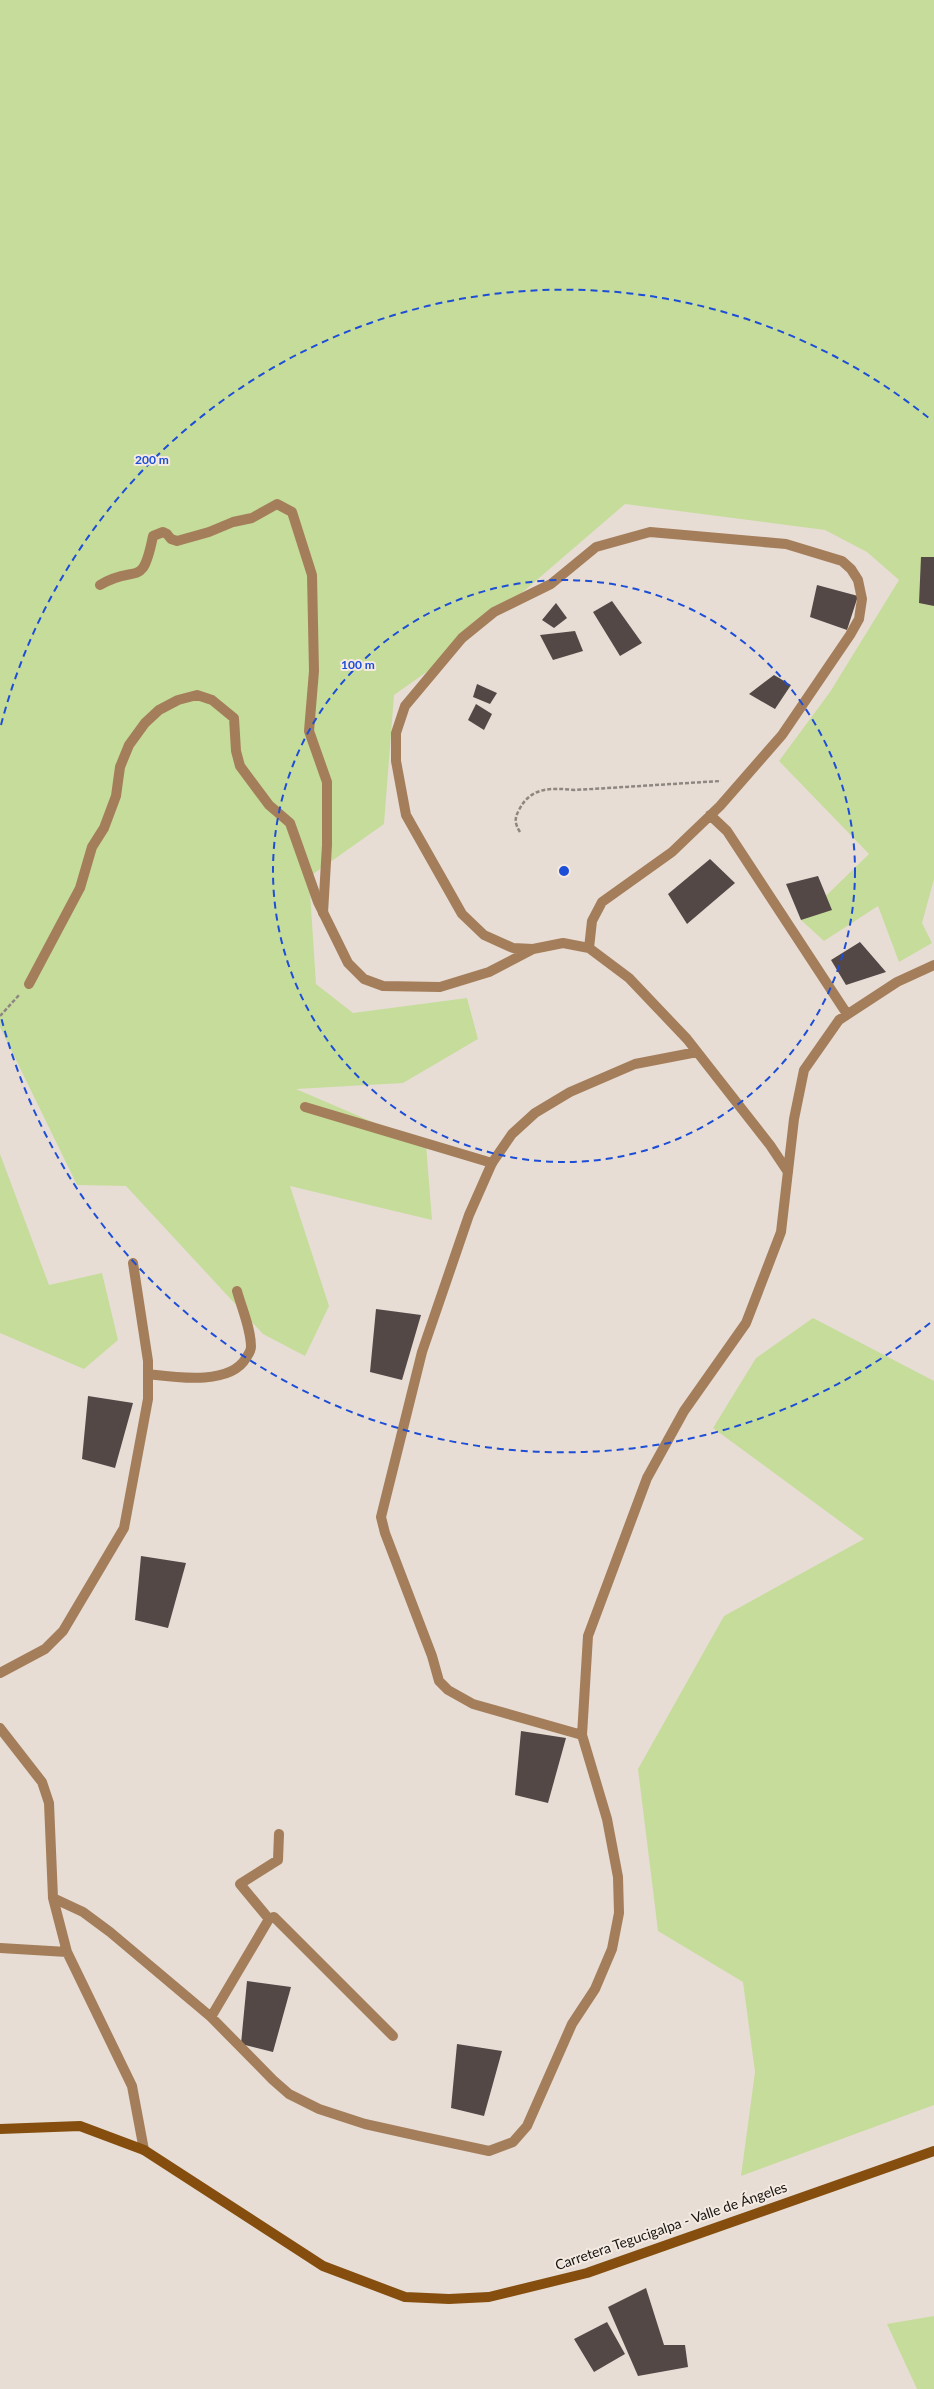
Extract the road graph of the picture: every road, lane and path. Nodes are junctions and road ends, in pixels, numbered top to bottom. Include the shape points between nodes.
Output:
1 (100, 585) dead end
2 (736, 788) junction
3 (710, 815) junction
4 (520, 832) dead end
5 (323, 913) junction
6 (589, 948) junction
7 (533, 949) junction
8 (934, 964) edge
9 (29, 984) joint
10 (847, 1014) junction
11 (0, 1016) edge
12 (698, 1052) junction
13 (305, 1107) dead end
14 (492, 1163) junction
15 (788, 1172) junction
16 (133, 1263) dead end
17 (237, 1291) dead end
18 (148, 1374) junction
19 (0, 1673) edge
20 (0, 1728) edge
21 (582, 1735) junction
22 (279, 1834) dead end
23 (53, 1898) junction
24 (269, 1919) junction
25 (0, 1948) edge
26 (67, 1952) junction
27 (211, 2017) junction
28 (393, 2036) dead end
29 (0, 2129) edge
30 (144, 2150) junction
31 (934, 2151) edge

1 - 5 street via 115,576 134,575 143,570 148,562 153,536 158,534 167,534 177,541 252,518 277,504 292,512 312,575 314,663 309,731 327,782
2 - 3 street
2 - 4 path via 722,781 575,790 552,788 535,791 523,801 516,816 515,824
2 - 7 street via 782,736 859,619 862,599 858,580 852,569 842,561 786,544 650,532 596,548 551,584 494,612 462,638 405,706 396,733 396,761 406,815 462,914 484,935 513,948
3 - 6 street via 672,852 602,902 592,921
3 - 10 street via 727,831
5 - 7 street via 348,963 364,979 383,986 440,987 489,972
5 - 9 street via 290,823 269,805 240,766 236,751 234,718 212,700 197,695 178,700 159,710 145,723 129,745 120,766 116,796 104,828 92,847 80,888
6 - 7 street via 563,942
6 - 12 street via 629,978
8 - 10 street via 897,982
9 - 11 path
10 - 15 street via 839,1020 804,1070 794,1118
12 - 14 street via 635,1064 570,1092 535,1113 512,1134
12 - 15 street
13 - 14 street
14 - 21 street via 469,1215 422,1352 384,1496 381,1517 439,1681 448,1690 473,1704
15 - 21 street via 781,1232 746,1323 684,1411 646,1478 588,1636
16 - 18 street
17 - 18 street via 250,1335 251,1349 243,1363 231,1372 208,1377
18 - 19 street via 148,1399 124,1528 63,1631 45,1649
20 - 23 street via 42,1782 49,1803
21 - 27 street via 607,1819 618,1877 619,1913 612,1949 595,1989 572,2024 527,2126 513,2142 489,2151 365,2124 319,2109 290,2094 273,2080
22 - 24 street via 278,1860 240,1884
23 - 26 street
23 - 27 street via 83,1912 110,1932
24 - 27 street
24 - 28 street via 274,1917
25 - 26 street
26 - 30 street via 132,2086
29 - 30 main road, Carretera Tegucigalpa - Valle de Ángeles via 80,2126
30 - 31 main road, Carretera Tegucigalpa - Valle de Ángeles via 323,2266 405,2298 449,2299 489,2297 587,2273

